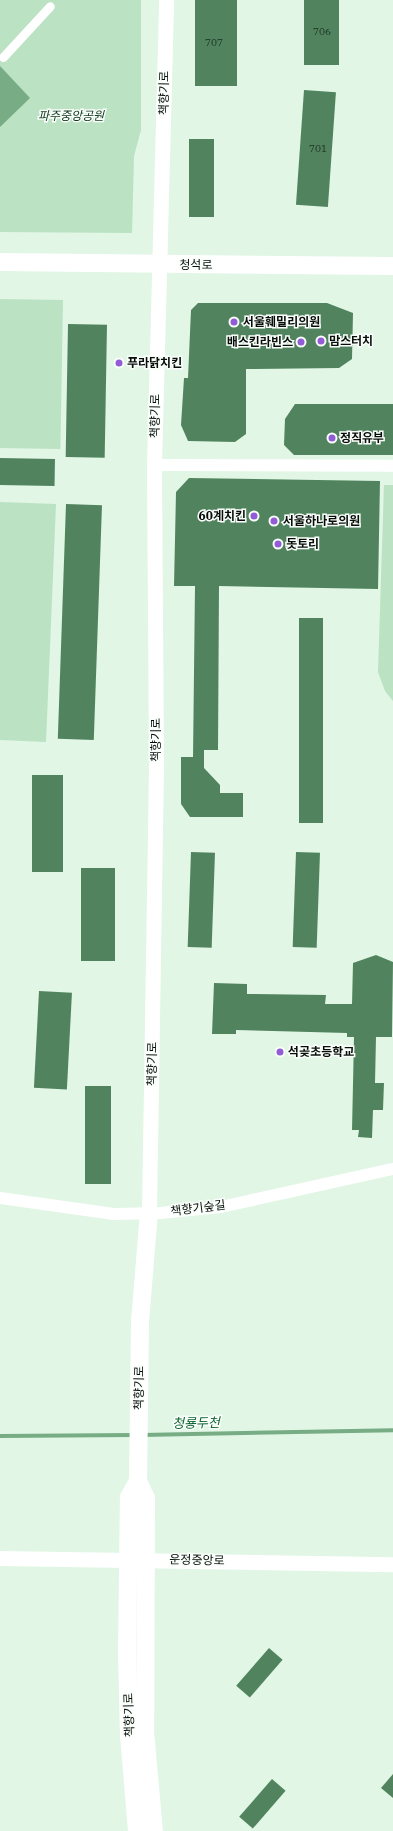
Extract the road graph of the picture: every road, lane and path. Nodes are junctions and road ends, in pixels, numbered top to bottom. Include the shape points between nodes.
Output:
1 (166, 0) edge
2 (50, 6) dead end
3 (3, 57) dead end
4 (0, 262) edge
5 (157, 265) junction
6 (393, 266) edge
7 (154, 465) junction
8 (393, 466) edge
9 (393, 1169) edge
10 (0, 1198) edge
11 (149, 1212) junction
12 (0, 1558) edge
13 (137, 1559) junction
14 (393, 1564) edge
15 (137, 1831) edge
16 (154, 1831) edge

1 - 5 street, 책향기로
2 - 3 street
4 - 5 main road, 청석로
5 - 6 main road, 청석로
5 - 7 street, 책향기로
7 - 8 street
7 - 11 street, 책향기로 via 156,767
9 - 11 street, 책향기숲길 via 221,1207
10 - 11 street, 책향기숲길 via 114,1214
11 - 13 main road, 책향기로 via 139,1383 138,1481 129,1497
12 - 13 street, 운정중앙로
13 - 14 street, 운정중앙로
13 - 15 main road, 책향기로 via 129,1736
13 - 16 main road, 책향기로 via 145,1731

